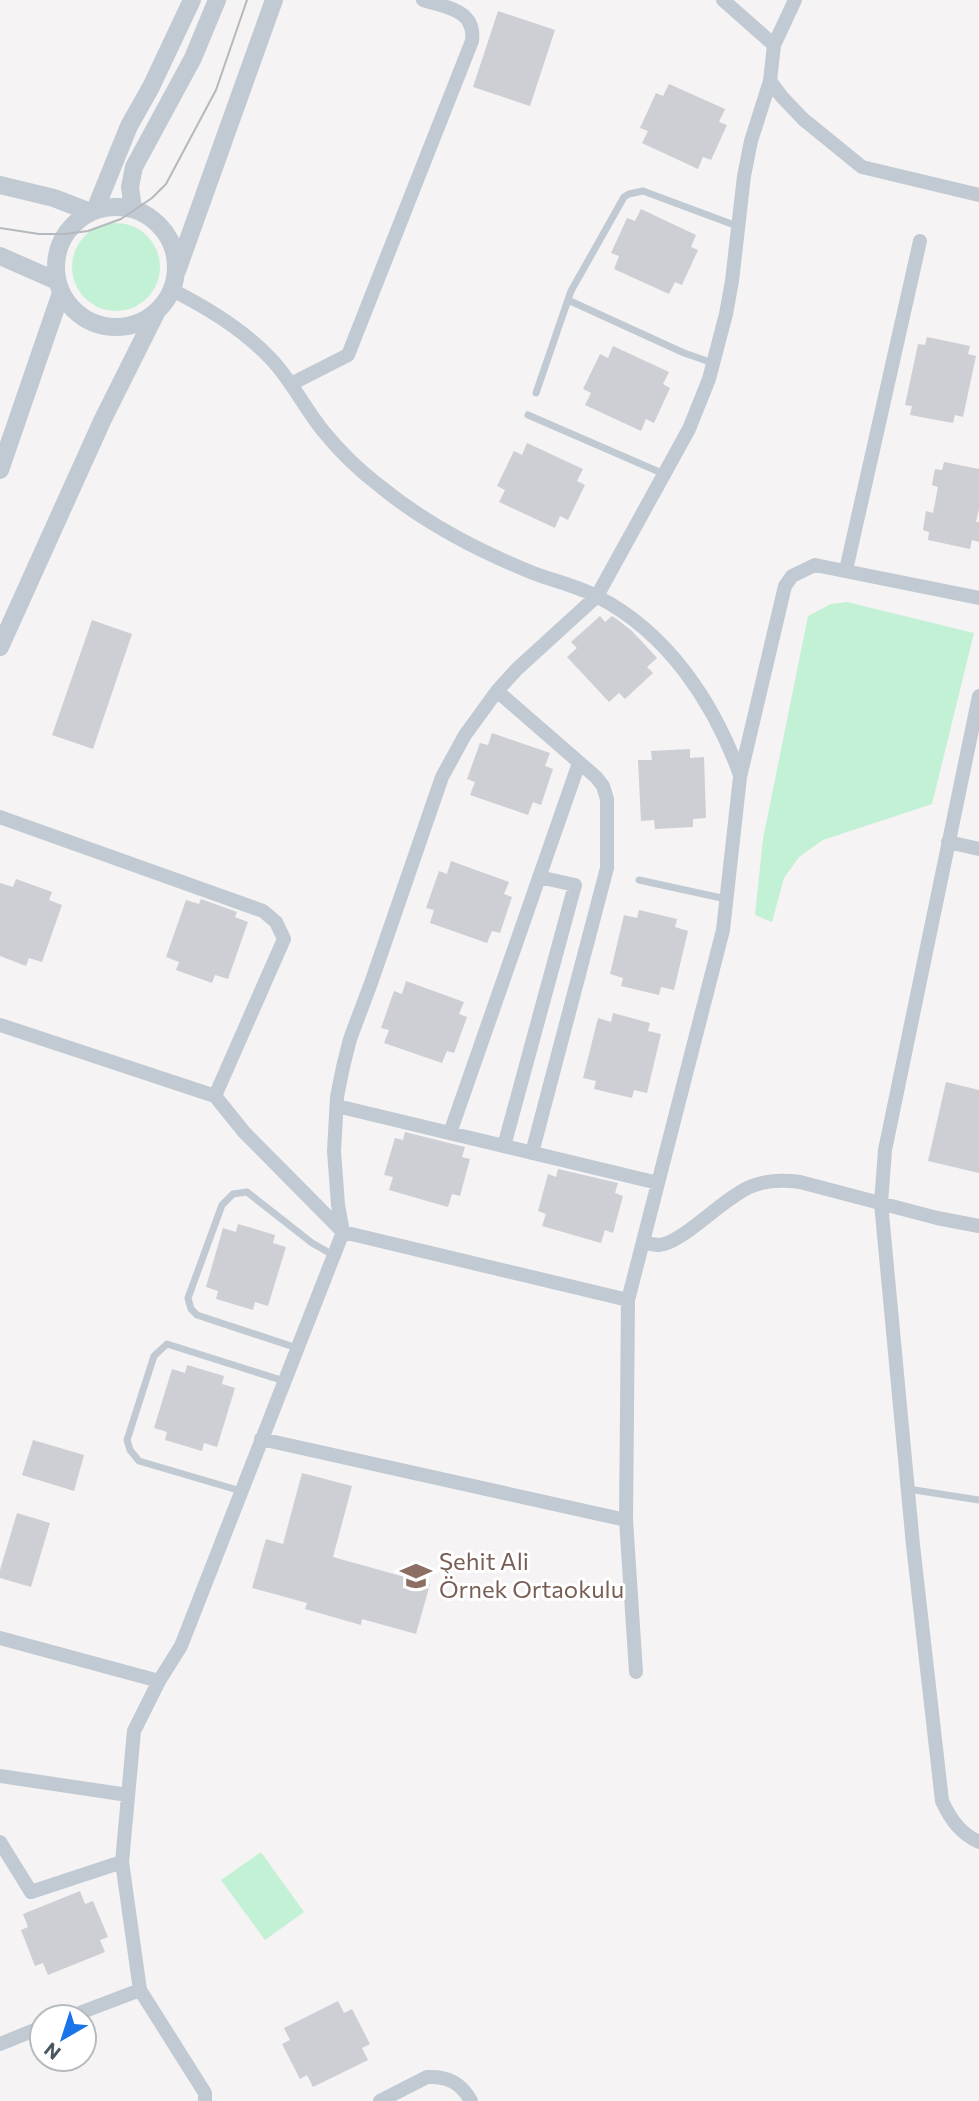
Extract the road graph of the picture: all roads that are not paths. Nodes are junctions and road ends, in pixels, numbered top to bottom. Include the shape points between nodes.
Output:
1 (192, 0) edge
2 (217, 0) edge
3 (274, 0) edge
4 (423, 0) edge
5 (723, 0) edge
6 (795, 0) edge
7 (774, 45) junction
8 (769, 81) junction
9 (0, 186) edge
10 (979, 195) edge
11 (133, 209) junction
12 (93, 211) junction
13 (737, 226) junction
14 (920, 241) dead end
15 (0, 256) edge
16 (173, 284) junction
17 (59, 287) junction
18 (568, 300) junction
19 (157, 311) junction
20 (714, 364) junction
21 (291, 384) junction
22 (536, 393) dead end
23 (528, 415) dead end
24 (0, 470) edge
25 (665, 474) junction
26 (846, 570) junction
27 (597, 596) junction
28 (979, 598) edge
29 (0, 647) edge
30 (497, 691) junction
31 (979, 696) edge
32 (579, 763) junction
33 (740, 777) junction
34 (0, 817) edge
35 (948, 842) junction
36 (979, 849) edge
37 (539, 877) junction
38 (639, 880) dead end
39 (726, 899) junction
40 (0, 1025) edge
41 (215, 1096) junction
42 (337, 1106) junction
43 (450, 1133) junction
44 (504, 1146) junction
45 (532, 1153) junction
46 (658, 1183) junction
47 (881, 1203) junction
48 (979, 1226) edge
49 (343, 1231) junction
50 (643, 1242) junction
51 (333, 1255) junction
52 (628, 1300) junction
53 (297, 1348) junction
54 (284, 1381) junction
55 (261, 1439) junction
56 (908, 1489) junction
57 (241, 1491) junction
58 (979, 1500) edge
59 (626, 1520) junction
60 (0, 1638) edge
61 (636, 1671) dead end
62 (159, 1681) junction
63 (0, 1776) edge
64 (128, 1795) junction
65 (0, 1842) edge
66 (979, 1842) edge
67 (122, 1862) junction
68 (140, 1990) junction
69 (98, 2006) edge
70 (28, 2033) edge
71 (0, 2044) edge
72 (205, 2101) edge
73 (380, 2101) edge
74 (471, 2101) edge

1 - 12 street via 129,126
2 - 11 street via 193,58 134,167 130,187
3 - 16 street
4 - 21 street via 467,18 472,41 348,355
5 - 7 street
6 - 7 street
7 - 8 street
8 - 10 street via 803,119 862,167
8 - 13 street via 751,141
9 - 12 street
11 - 12 street
11 - 16 street via 155,221 170,241 176,265
12 - 17 street via 74,223 60,244 56,256
13 - 18 lane via 643,191 629,194
13 - 20 street via 730,292
14 - 26 street
15 - 17 street
16 - 19 street
16 - 21 street via 232,325 272,360
17 - 19 street via 77,313 99,325 124,327
17 - 24 street
18 - 20 lane
18 - 22 lane
19 - 29 street
20 - 25 street via 689,429
21 - 27 street via 342,452 397,499 499,557
23 - 25 lane
25 - 27 street
26 - 28 street
26 - 33 street via 815,565 792,576 785,586
27 - 30 street
27 - 33 street via 642,627 680,666 722,730
30 - 32 street
30 - 42 street via 465,735 442,778 350,1038
31 - 35 street
32 - 37 street
32 - 45 street via 606,792 607,868
33 - 39 street
34 - 41 street via 255,908 276,922 284,939
35 - 36 street
35 - 47 street via 885,1150
37 - 43 street
37 - 44 street via 575,885
38 - 39 lane
39 - 46 street via 723,930
40 - 41 street
41 - 49 street via 244,1132
42 - 43 street
42 - 49 street via 335,1178
43 - 44 street
44 - 45 street
45 - 46 street
46 - 50 street
47 - 48 street
47 - 50 street via 800,1182 771,1181 750,1186 675,1240 660,1245
47 - 56 street
49 - 51 street
49 - 52 street
50 - 52 street
51 - 53 street
51 - 53 lane via 247,1192 233,1194 222,1205 188,1298 191,1309 197,1315
52 - 59 street
53 - 54 street
54 - 55 street
54 - 57 lane via 167,1344 154,1356 127,1440 130,1450 139,1461
55 - 57 street
55 - 59 street
56 - 58 lane
56 - 66 street via 942,1801 952,1821
57 - 62 street via 181,1646
59 - 61 street
60 - 62 street
62 - 64 street via 134,1731
63 - 64 street
64 - 67 street
65 - 67 street via 31,1892
67 - 68 street
68 - 69 street
68 - 72 street via 205,2093
70 - 71 street
73 - 74 street via 435,2077 459,2084

